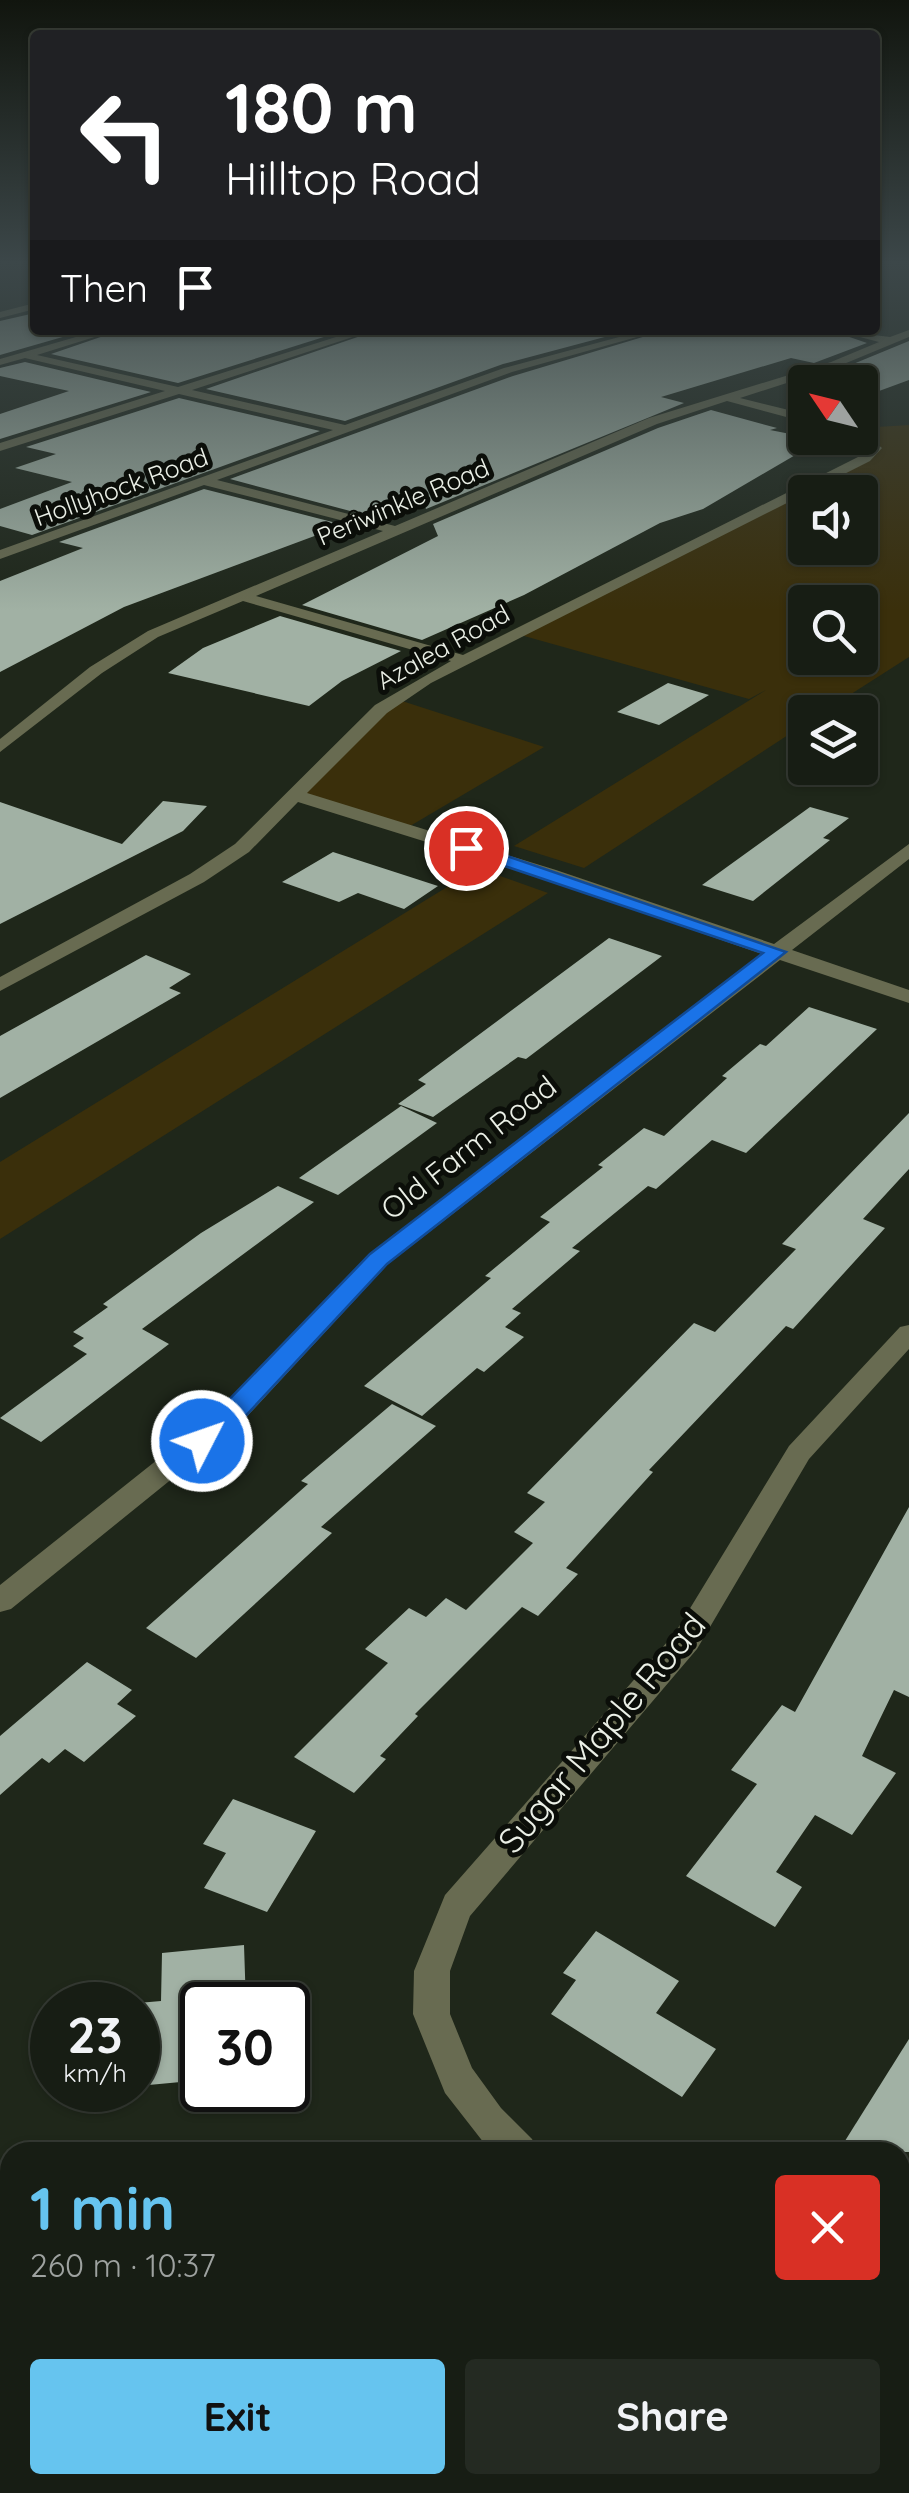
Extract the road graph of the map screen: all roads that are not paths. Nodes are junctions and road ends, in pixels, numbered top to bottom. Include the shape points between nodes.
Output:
1 (125, 378) edge
2 (214, 378) edge
3 (485, 378) edge
4 (780, 378) edge
5 (177, 390) junction
6 (724, 397) junction
7 (788, 414) edge
8 (346, 429) junction
9 (0, 448) edge
10 (869, 455) edge
11 (204, 481) junction
12 (396, 530) junction
13 (1, 554) edge
14 (241, 596) junction
15 (465, 660) junction
16 (0, 748) edge
17 (296, 796) junction
18 (909, 850) edge
19 (777, 952) junction
20 (0, 985) edge
21 (909, 997) edge
22 (909, 1333) edge
23 (0, 1601) edge
24 (508, 2142) edge

1 - 5 street
2 - 5 street
3 - 8 street, Hollyhock Road
4 - 6 street, Periwinkle Road
5 - 8 street
5 - 9 street
6 - 7 street
6 - 12 street, Periwinkle Road
8 - 11 street, Hollyhock Road
10 - 15 street, Azalea Road
11 - 12 street
11 - 13 street, Hollyhock Road
12 - 14 street, Periwinkle Road
14 - 15 street
14 - 16 street, Periwinkle Road via 126,650
15 - 17 street, Azalea Road via 381,709
17 - 19 street
17 - 20 street, Azalea Road via 253,839 198,878
18 - 19 street, Old Farm Road
19 - 21 street
19 - 23 street, Old Farm Road via 378,1259 231,1416
22 - 24 street, Sugar Maple Road via 800,1453 686,1641 457,1906 437,1950 429,1992 434,2030 475,2107

